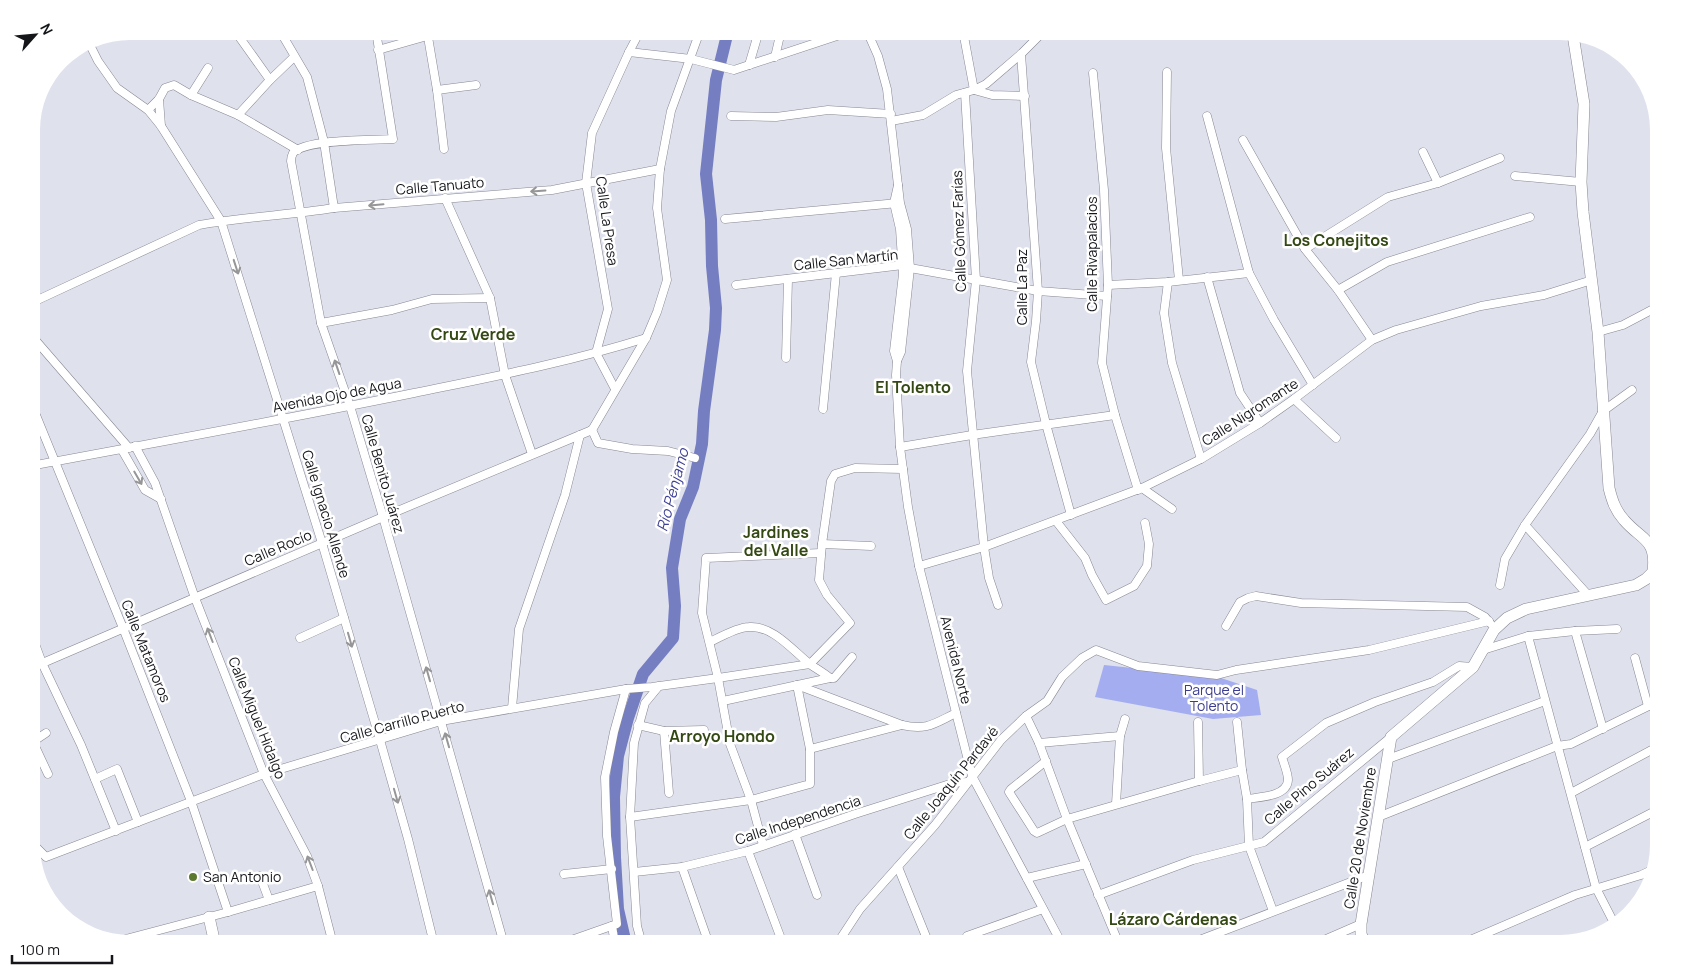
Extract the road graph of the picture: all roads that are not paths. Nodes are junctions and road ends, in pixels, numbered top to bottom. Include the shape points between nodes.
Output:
1 (241, 40) edge
2 (285, 40) edge
3 (377, 40) edge
4 (416, 40) edge
5 (429, 40) edge
6 (635, 40) edge
7 (697, 40) edge
8 (756, 40) edge
9 (779, 40) edge
10 (824, 40) edge
11 (870, 40) edge
12 (964, 40) edge
13 (1035, 40) edge
14 (1574, 41) edge
15 (92, 49) edge
16 (378, 50) junction
17 (629, 52) junction
18 (1021, 54) junction
19 (775, 56) junction
20 (294, 57) junction
21 (691, 59) junction
22 (749, 65) junction
23 (208, 68) dead end
24 (1167, 72) dead end
25 (1093, 73) dead end
26 (270, 80) junction
27 (476, 85) dead end
28 (437, 90) junction
29 (974, 90) junction
30 (965, 93) junction
31 (191, 95) junction
32 (1025, 96) junction
33 (160, 99) junction
34 (148, 110) junction
35 (238, 115) junction
36 (731, 116) dead end
37 (1207, 116) dead end
38 (891, 118) junction
39 (161, 126) junction
40 (1243, 140) dead end
41 (324, 142) junction
42 (444, 149) dead end
43 (298, 150) junction
44 (1423, 152) dead end
45 (1500, 158) dead end
46 (660, 169) junction
47 (1515, 176) dead end
48 (1581, 182) junction
49 (586, 183) junction
50 (1438, 183) junction
51 (445, 198) junction
52 (897, 203) junction
53 (334, 208) junction
54 (300, 213) junction
55 (1530, 217) dead end
56 (221, 220) junction
57 (725, 220) dead end
58 (1304, 249) junction
59 (906, 266) junction
60 (836, 273) junction
61 (1249, 273) junction
62 (1207, 277) junction
63 (788, 279) junction
64 (976, 280) junction
65 (1179, 280) junction
66 (1592, 280) junction
67 (1168, 282) junction
68 (736, 285) dead end
69 (1108, 285) junction
70 (1338, 290) junction
71 (1038, 292) junction
72 (1107, 296) junction
73 (490, 298) junction
74 (40, 299) edge
75 (1650, 311) edge
76 (322, 323) junction
77 (1598, 332) junction
78 (647, 334) junction
79 (1372, 340) junction
80 (40, 344) edge
81 (596, 354) junction
82 (786, 358) dead end
83 (504, 375) junction
84 (1313, 385) junction
85 (615, 389) junction
86 (1632, 390) dead end
87 (1294, 400) junction
88 (350, 406) junction
89 (823, 409) dead end
90 (1603, 411) junction
91 (1115, 415) junction
92 (284, 419) junction
93 (40, 423) edge
94 (1260, 423) junction
95 (1046, 424) junction
96 (592, 430) junction
97 (580, 435) junction
98 (972, 435) junction
99 (1336, 438) dead end
100 (900, 447) junction
101 (129, 448) junction
102 (532, 454) junction
103 (695, 458) dead end
104 (1201, 459) junction
105 (56, 461) junction
106 (40, 464) edge
107 (903, 469) junction
108 (1140, 489) junction
109 (161, 499) junction
110 (1172, 509) dead end
111 (1071, 515) junction
112 (383, 517) junction
113 (1056, 521) junction
114 (1145, 523) dead end
115 (1526, 525) junction
116 (322, 543) junction
117 (1650, 545) edge
118 (871, 546) dead end
119 (821, 548) junction
120 (984, 548) junction
121 (919, 566) junction
122 (1650, 576) edge
123 (1500, 585) dead end
124 (1588, 595) junction
125 (195, 598) junction
126 (998, 606) dead end
127 (344, 618) junction
128 (1226, 626) dead end
129 (1491, 626) junction
130 (124, 628) junction
131 (1617, 629) dead end
132 (1575, 631) junction
133 (1528, 636) junction
134 (300, 638) dead end
135 (710, 642) junction
136 (1483, 650) junction
137 (40, 657) edge
138 (852, 658) dead end
139 (1635, 658) dead end
140 (42, 663) junction
141 (810, 664) junction
142 (1473, 666) junction
143 (718, 678) junction
144 (832, 678) junction
145 (797, 685) junction
146 (655, 687) junction
147 (626, 689) junction
148 (723, 701) junction
149 (1545, 701) junction
150 (1648, 706) joint
151 (512, 708) junction
152 (956, 713) junction
153 (1026, 716) junction
154 (1125, 719) dead end
155 (442, 721) junction
156 (1198, 722) dead end
157 (1236, 722) dead end
158 (638, 725) junction
159 (902, 725) junction
160 (1603, 729) junction
161 (704, 730) dead end
162 (664, 731) junction
163 (46, 733) dead end
164 (1120, 736) junction
165 (40, 737) edge
166 (1391, 738) junction
167 (380, 740) junction
168 (1039, 743) junction
169 (1557, 746) junction
170 (810, 749) junction
171 (1650, 751) edge
172 (40, 758) edge
173 (1388, 759) junction
174 (1046, 761) junction
175 (1242, 770) junction
176 (48, 774) dead end
177 (264, 774) junction
178 (95, 779) junction
179 (970, 779) junction
180 (1198, 781) junction
181 (669, 793) dead end
182 (1571, 793) junction
183 (1247, 799) junction
184 (751, 800) junction
185 (191, 801) junction
186 (1116, 804) junction
187 (1650, 814) edge
188 (1378, 816) junction
189 (630, 817) junction
190 (1067, 819) junction
191 (138, 822) junction
192 (116, 831) junction
193 (795, 834) junction
194 (763, 846) junction
195 (1249, 846) junction
196 (1584, 847) junction
197 (40, 851) edge
198 (748, 851) junction
199 (1086, 864) junction
200 (898, 867) junction
201 (682, 868) junction
202 (612, 869) junction
203 (634, 872) junction
204 (1646, 873) edge
205 (564, 874) dead end
206 (1369, 875) junction
207 (260, 876) dead end
208 (1027, 878) junction
209 (318, 886) junction
210 (1596, 888) junction
211 (817, 895) dead end
212 (1098, 895) junction
213 (269, 900) junction
214 (1043, 909) junction
215 (1273, 911) junction
216 (228, 912) junction
217 (210, 917) junction
218 (1612, 919) edge
219 (1361, 924) junction
220 (614, 925) junction
221 (141, 935) edge
222 (213, 935) edge
223 (331, 935) edge
224 (432, 935) edge
225 (501, 935) edge
226 (586, 935) edge
227 (615, 935) edge
228 (640, 935) edge
229 (706, 935) edge
230 (779, 935) edge
231 (842, 935) edge
232 (925, 935) edge
233 (970, 935) edge
234 (1057, 935) edge
235 (1116, 935) edge
236 (1212, 935) edge
237 (1336, 935) edge
238 (1362, 935) edge
239 (1482, 935) edge

1 - 26 street
2 - 20 street
3 - 16 street
4 - 16 street
5 - 28 street
6 - 17 street, Calle La Presa
7 - 21 street
8 - 22 street
9 - 19 street
10 - 19 street
11 - 38 street, Avenida Norte via 887,89
12 - 29 street
13 - 18 street
14 - 48 street via 1584,104
15 - 34 street, Calle Ignacio Allende via 117,88
16 - 41 street via 393,140
17 - 21 street
17 - 49 street, Calle La Presa via 592,133
18 - 29 street via 986,84
18 - 32 street, Calle La Paz
19 - 22 street
20 - 26 street
20 - 41 street via 307,77
21 - 22 street via 734,70
21 - 46 street via 671,111
23 - 31 street
24 - 65 street via 1166,148
25 - 69 street, Calle Rivapalacios via 1104,190
26 - 35 street
27 - 28 street
28 - 42 street
29 - 30 street
29 - 32 street via 992,95
30 - 38 street via 923,115
30 - 64 street, Calle Gómez Farías
31 - 33 street via 170,85
31 - 35 street
32 - 71 street, Calle La Paz
33 - 34 street
33 - 39 street
34 - 39 street, Calle Ignacio Allende
35 - 43 street
36 - 38 street via 776,117 828,110
37 - 61 street
38 - 52 street, Avenida Norte
39 - 56 street, Calle Ignacio Allende
40 - 58 street
41 - 43 street
41 - 53 street
43 - 54 street, Calle Benito Juárez via 290,161
44 - 50 street
45 - 50 street
46 - 49 street, Calle Tanuato
46 - 78 street via 657,208 667,280
47 - 48 street
48 - 66 street
49 -> 51 street, Calle Tanuato via 552,190
49 - 81 street, Calle La Presa via 608,309
50 - 58 street via 1388,197
51 -> 53 street, Calle Tanuato
51 - 73 street
52 - 57 street
52 - 59 street, Avenida Norte via 907,229
53 - 54 street, Calle Tanuato
54 - 56 street, Calle Tanuato
54 - 76 street, Calle Benito Juárez
55 - 70 street via 1387,262
56 - 74 street, Calle Tanuato via 199,224
56 -> 92 street, Calle Ignacio Allende
58 - 70 street
59 - 60 street, Calle San Martín
59 - 64 street, Calle San Martín
59 - 100 street, Avenida Norte via 901,352 896,361
60 - 63 street, Calle San Martín
60 - 89 street
61 - 62 street
61 - 84 street
62 - 65 street
62 - 94 street via 1240,393
63 - 68 street, Calle San Martín
63 - 82 street
64 - 71 street, Calle San Martín
64 - 98 street, Calle Gómez Farías via 967,371
65 - 67 street
66 - 77 street
66 - 79 street, Calle Nigromante via 1544,295 1481,306
67 - 69 street
67 - 104 street via 1164,313 1172,364
69 - 72 street, Calle Rivapalacios
70 - 79 street
71 - 72 street, Calle San Martín
71 - 95 street, Calle La Paz via 1031,362
72 - 91 street, Calle Rivapalacios via 1102,363
73 - 76 street via 432,299
73 - 83 street
75 - 77 street via 1624,325
88 -> 76 street, Calle Benito Juárez
77 - 90 street
78 - 81 street, Avenida Ojo de Agua
78 - 85 street
79 - 84 street, Calle Nigromante
80 - 101 street, Calle Miguel Hidalgo
81 - 83 street, Avenida Ojo de Agua
81 - 85 street
83 - 88 street, Avenida Ojo de Agua
83 - 102 street
84 - 87 street, Calle Nigromante
85 - 96 street
86 - 90 street
87 - 94 street, Calle Nigromante
87 - 99 street
88 - 92 street, Avenida Ojo de Agua
88 - 112 street, Calle Benito Juárez
90 - 115 street
90 - 117 street via 1613,505
91 - 95 street
91 - 108 street, Calle Rivapalacios
92 - 101 street, Avenida Ojo de Agua
92 - 116 street, Calle Ignacio Allende
93 - 105 street, Calle Matamoros
94 - 104 street, Calle Nigromante
95 - 98 street
95 - 111 street, Calle La Paz
96 - 97 street, Calle Rocío
96 - 103 street via 598,443 668,451
97 - 102 street, Calle Rocío
97 - 151 street via 565,495 518,629
98 - 100 street
98 - 120 street, Calle Gómez Farías
100 - 107 street, Avenida Norte
101 - 105 street, Avenida Ojo de Agua
101 - 109 street, Calle Miguel Hidalgo via 155,483
101 -> 109 street, Calle Miguel Hidalgo via 145,490
102 - 112 street, Calle Rocío
104 - 108 street, Calle Nigromante
105 - 106 street, Avenida Ojo de Agua
105 - 130 street, Calle Matamoros
107 - 119 street via 855,468 836,474 830,481
107 - 121 street, Avenida Norte
108 - 110 street
108 - 111 street, Calle Nigromante
109 - 125 street, Calle Miguel Hidalgo
111 - 113 street, Calle Nigromante
112 - 116 street, Calle Rocío
155 -> 112 street, Calle Benito Juárez
113 - 114 street via 1085,558 1106,600 1134,586 1148,566 1149,544
113 - 120 street, Calle Nigromante
115 - 123 street via 1505,560
115 - 124 street
116 - 125 street, Calle Rocío
116 - 127 street, Calle Ignacio Allende
118 - 119 street
119 - 135 street via 706,558 702,612
119 - 141 street via 819,580 850,623
120 - 121 street, Calle Nigromante
120 - 126 street, Calle Gómez Farías
121 - 152 street, Avenida Norte
122 - 124 street via 1636,586
124 - 129 street via 1526,609
125 - 130 street, Calle Rocío
177 -> 125 street, Calle Miguel Hidalgo
127 - 134 street
127 -> 167 street, Calle Ignacio Allende
128 - 129 street via 1240,602 1256,596 1301,603 1467,607
129 - 136 street, Calle Pino Suárez
129 - 153 street, Calle Joaquín Pardavé via 1217,675 1138,666 1096,650 1062,677 1047,702
130 - 140 street, Calle Rocío
130 - 185 street, Calle Matamoros
131 - 132 street
132 - 133 street
132 - 160 street
133 - 136 street
133 - 149 street
135 - 141 street via 748,626 757,627 787,643
135 - 143 street
136 - 142 street, Calle Pino Suárez
137 - 140 street
138 - 144 street
139 - 150 street
140 - 178 street
141 - 143 street, Calle Carrillo Puerto
141 - 144 street
142 - 166 street, Calle Pino Suárez
142 - 183 street via 1459,666 1433,682 1326,723 1282,757 1288,779 1287,786 1280,793
143 - 146 street, Calle Carrillo Puerto
143 - 148 street
144 - 145 street
145 - 148 street
145 - 159 street
145 - 170 street
146 - 147 street, Calle Carrillo Puerto
146 - 158 street via 645,703
147 - 151 street, Calle Carrillo Puerto
147 - 202 street via 605,777
148 - 184 street via 730,744
149 - 169 street
149 - 173 street
150 - 160 street
151 - 155 street, Calle Carrillo Puerto
152 - 159 street via 926,727
152 - 179 street, Avenida Norte
153 - 168 street
153 - 179 street, Calle Joaquín Pardavé via 1001,740
154 - 164 street
155 - 167 street, Calle Carrillo Puerto
225 -> 155 street, Calle Benito Juárez
156 - 180 street
157 - 175 street
158 - 162 street
158 - 189 street
159 - 170 street
160 - 169 street via 1571,744
161 - 162 street
162 - 181 street
163 - 165 street
164 - 168 street
164 - 186 street
166 - 173 street, Calle 20 de Noviembre
166 - 195 street, Calle Pino Suárez via 1264,842
167 - 177 street, Calle Carrillo Puerto
167 -> 224 street, Calle Ignacio Allende
168 - 174 street
169 - 182 street
169 - 188 street
170 - 184 street via 810,784
171 - 182 street
172 - 176 street
173 - 188 street, Calle 20 de Noviembre
174 - 190 street
174 - 190 street via 1009,792 1034,832
175 - 180 street
175 - 183 street
177 - 185 street, Calle Carrillo Puerto
209 -> 177 street, Calle Miguel Hidalgo via 307,856
178 - 191 street via 117,769
178 - 192 street
179 - 193 street, Calle Independencia
179 - 200 street, Calle Joaquín Pardavé
179 - 208 street, Avenida Norte
180 - 186 street
182 - 196 street
183 - 195 street
184 - 189 street
184 - 194 street
185 - 191 street, Calle Carrillo Puerto
185 - 216 street, Calle Matamoros
186 - 190 street
187 - 196 street
188 - 206 street, Calle 20 de Noviembre
189 - 203 street
190 - 199 street
191 - 192 street, Calle Carrillo Puerto
192 - 197 street, Calle Carrillo Puerto via 46,857
193 - 194 street, Calle Independencia
193 - 211 street
194 - 198 street, Calle Independencia
195 - 212 street, Calle Pino Suárez via 1193,860
195 - 215 street
196 - 210 street
198 - 201 street, Calle Independencia
198 - 230 street
199 - 208 street
199 - 212 street
200 - 231 street, Calle Joaquín Pardavé via 860,909
200 - 232 street
201 - 203 street, Calle Independencia
201 - 229 street
202 - 205 street
202 - 220 street
203 - 228 street
204 - 210 street
206 - 215 street
206 - 219 street, Calle 20 de Noviembre
207 - 213 street
208 - 214 street, Avenida Norte
209 - 213 street
209 - 223 street, Calle Miguel Hidalgo
210 - 218 street
210 - 239 street
212 - 235 street
213 - 216 street
214 - 233 street
214 - 234 street, Avenida Norte
215 - 236 street
216 - 217 street
217 - 221 street
217 - 222 street
219 - 237 street
219 - 238 street, Calle 20 de Noviembre
220 - 226 street
220 - 227 street

